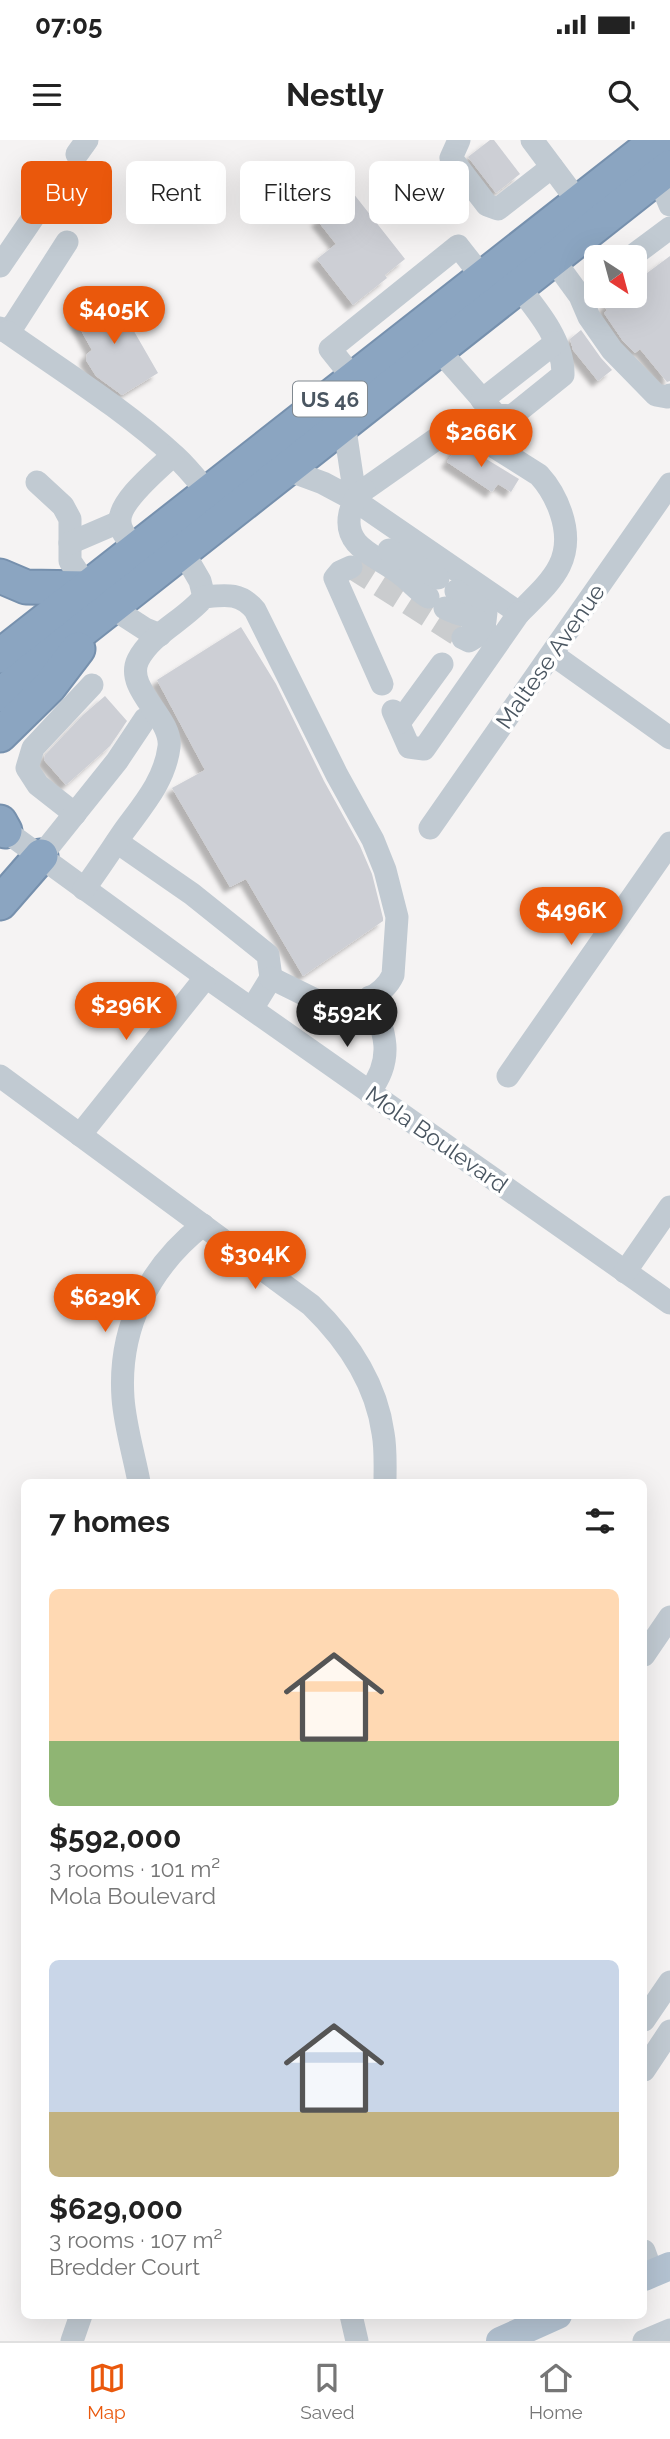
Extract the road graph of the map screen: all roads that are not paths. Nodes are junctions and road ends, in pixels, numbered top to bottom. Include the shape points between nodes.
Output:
1 (458, 140) edge
2 (532, 140) edge
3 (658, 140) edge
4 (552, 167) junction
5 (666, 183) edge
6 (579, 203) junction
7 (29, 224) edge
8 (670, 229) edge
9 (68, 242) dead end
10 (648, 245) edge
11 (552, 259) junction
12 (0, 266) edge
13 (518, 286) junction
14 (584, 286) edge
15 (589, 308) edge
16 (4, 330) edge
17 (438, 349) junction
18 (670, 395) edge
19 (344, 423) junction
20 (173, 455) junction
21 (285, 469) junction
22 (37, 482) dead end
23 (670, 484) edge
24 (208, 493) junction
25 (359, 494) junction
26 (120, 522) junction
27 (347, 526) junction
28 (70, 543) junction
29 (182, 550) junction
30 (136, 551) junction
31 (351, 567) dead end
32 (0, 576) edge
33 (442, 593) junction
34 (100, 597) junction
35 (204, 597) junction
36 (519, 613) junction
37 (160, 635) junction
38 (463, 638) dead end
39 (552, 654) junction
40 (0, 656) edge
41 (442, 664) dead end
42 (382, 684) dead end
43 (92, 685) dead end
44 (0, 695) edge
45 (145, 719) dead end
46 (0, 735) edge
47 (670, 738) edge
48 (75, 814) junction
49 (2, 827) edge
50 (430, 828) dead end
51 (117, 842) junction
52 (670, 843) edge
53 (41, 856) junction
54 (84, 889) junction
55 (0, 903) edge
56 (205, 977) junction
57 (271, 978) junction
58 (370, 997) junction
59 (251, 1009) junction
60 (0, 1076) edge
61 (508, 1076) dead end
62 (369, 1092) junction
63 (80, 1135) junction
64 (670, 1207) edge
65 (202, 1225) junction
66 (625, 1272) junction
67 (670, 1303) edge
68 (138, 1479) edge
69 (385, 1479) edge
70 (670, 1619) edge
71 (647, 1651) edge
72 (670, 1982) edge
73 (647, 2016) edge
74 (670, 2031) edge
75 (647, 2066) edge
76 (80, 2319) edge
77 (352, 2319) edge
78 (547, 2319) edge
79 (670, 2330) edge
80 (510, 2333) edge
81 (72, 2341) edge
82 (357, 2341) edge
83 (644, 2341) edge

1 - 4 street via 451,158 487,205 498,209
2 - 4 street
3 - 6 highway, US 46
4 - 6 street
5 - 11 highway, US 46
6 - 24 highway, US 46
7 - 12 street
8 - 10 street
9 - 16 street via 15,323
11 - 13 highway, US 46
11 - 14 street
13 - 17 highway, US 46
13 - 17 street via 540,312 564,360 563,375 512,416 496,415
15 - 18 street via 589,317 612,350 656,395
16 - 20 street via 111,404
17 - 19 highway, US 46
19 - 21 highway, US 46
19 - 25 street via 353,483
20 - 24 street
20 - 26 street via 128,499
21 - 25 street
21 - 29 highway, US 46
22 - 28 street via 70,519
23 - 39 street, Maltese Avenue
24 - 30 highway, US 46
25 - 27 street
25 - 36 street
25 - 36 street via 452,428 466,429 541,478 563,519 567,544 557,571
26 - 28 street
26 - 30 street
27 - 33 street
27 - 33 street via 351,538 404,576 422,579
28 - 34 street via 70,561
29 - 34 highway, US 46
29 - 35 street
30 - 34 highway, US 46
31 - 42 street via 335,579
32 - 34 highway via 26,587
33 - 38 street via 479,622 479,635 469,641
34 - 37 street
34 - 40 highway, US 46
34 - 44 highway, US 46
34 - 46 highway via 49,687
35 - 37 street
35 - 58 street via 237,596 255,610 379,853 397,917 397,937 393,975 387,986
36 - 41 street via 424,749 409,747 396,717
37 - 51 street via 138,661 136,676 170,745 158,783
39 - 47 street
39 - 50 street, Maltese Avenue
43 - 48 street via 33,748 27,768 38,785
45 - 48 street
48 - 53 street
49 - 53 street, Mola Boulevard
51 - 54 street
51 - 57 street via 268,955
52 - 61 street
53 - 54 street, Mola Boulevard
53 - 55 highway
54 - 56 street, Mola Boulevard
56 - 59 street, Mola Boulevard
56 - 63 street
57 - 58 street via 332,1008 354,1006
57 - 59 street
58 - 62 street via 386,1044 383,1071
59 - 62 street, Mola Boulevard
60 - 63 street
62 - 66 street, Mola Boulevard
63 - 65 street
64 - 66 street
65 - 68 street via 149,1282 127,1337 123,1400
65 - 69 street via 311,1305 350,1349 377,1406
66 - 67 street, Mola Boulevard
70 - 71 street
72 - 73 street
74 - 75 street
76 - 81 street
77 - 82 street
78 - 80 main road
79 - 83 street

